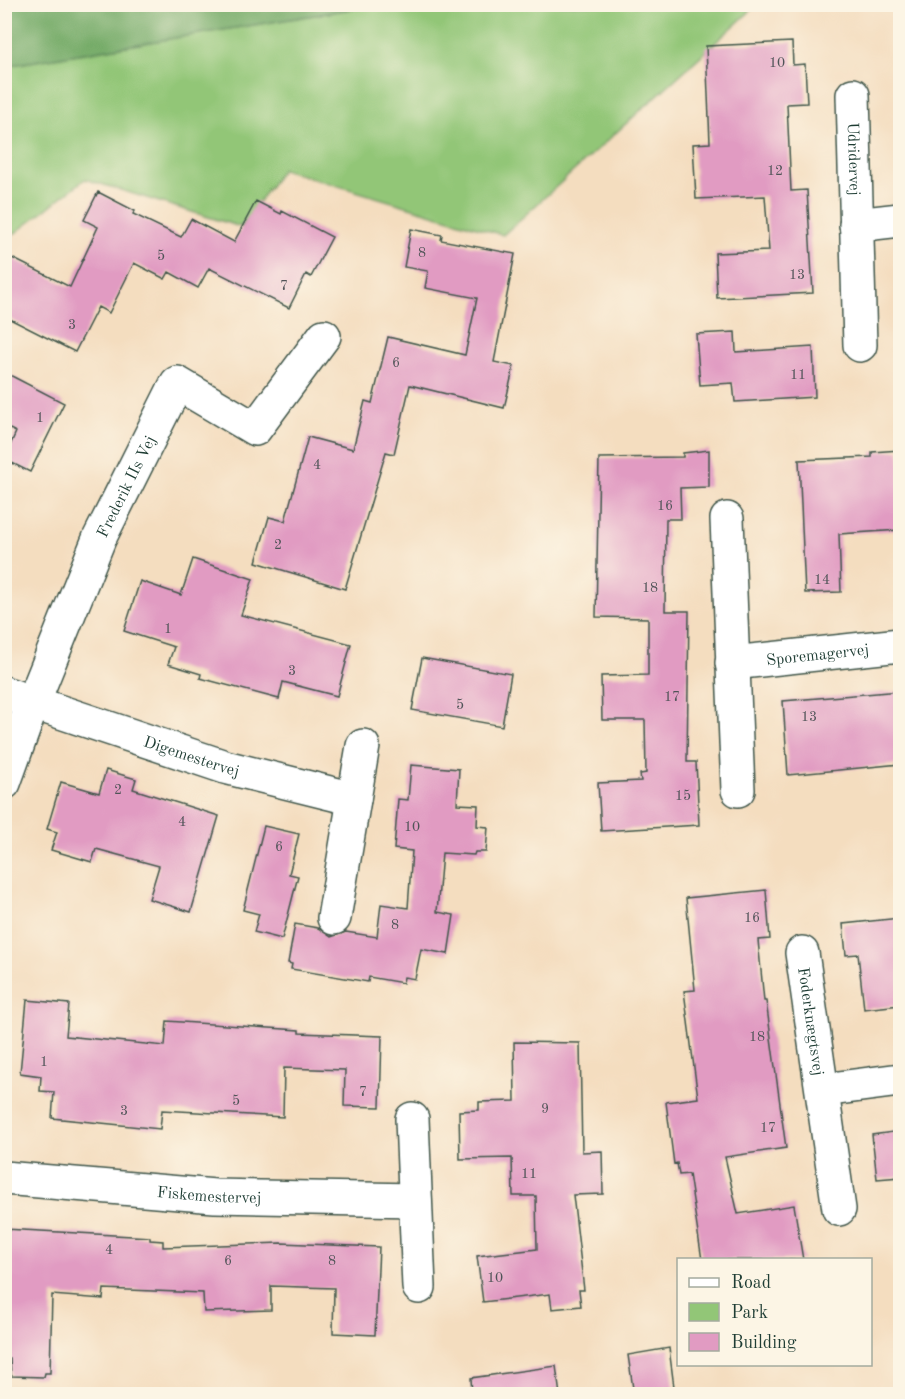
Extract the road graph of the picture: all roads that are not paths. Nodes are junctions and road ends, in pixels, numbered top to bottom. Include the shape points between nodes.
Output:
1 (853, 95) dead end
2 (900, 220) edge
3 (856, 225) junction
4 (324, 336) dead end
5 (860, 345) dead end
6 (727, 519) dead end
7 (900, 645) edge
8 (732, 663) junction
9 (18, 699) edge
10 (363, 746) dead end
11 (4, 783) edge
12 (738, 790) dead end
13 (354, 799) junction
14 (334, 918) dead end
15 (802, 953) dead end
16 (900, 1080) edge
17 (823, 1090) junction
18 (412, 1119) dead end
19 (4, 1178) edge
20 (415, 1200) junction
21 (839, 1209) dead end
22 (418, 1287) dead end

1 - 3 street, Udridervej
2 - 3 street
3 - 5 street, Udridervej
4 - 9 street, Frederik IIs Vej via 255,429 177,383
6 - 8 street
7 - 8 street, Sporemagervej
8 - 12 street
9 - 11 street, Frederik IIs Vej
9 - 13 street, Digemestervej via 225,767
10 - 13 street
13 - 14 street
15 - 17 street, Foderknægtsvej
16 - 17 street, Foderknægtsvej
17 - 21 street, Foderknægtsvej
18 - 20 street
19 - 20 street, Fiskemestervej via 215,1196
20 - 22 street

